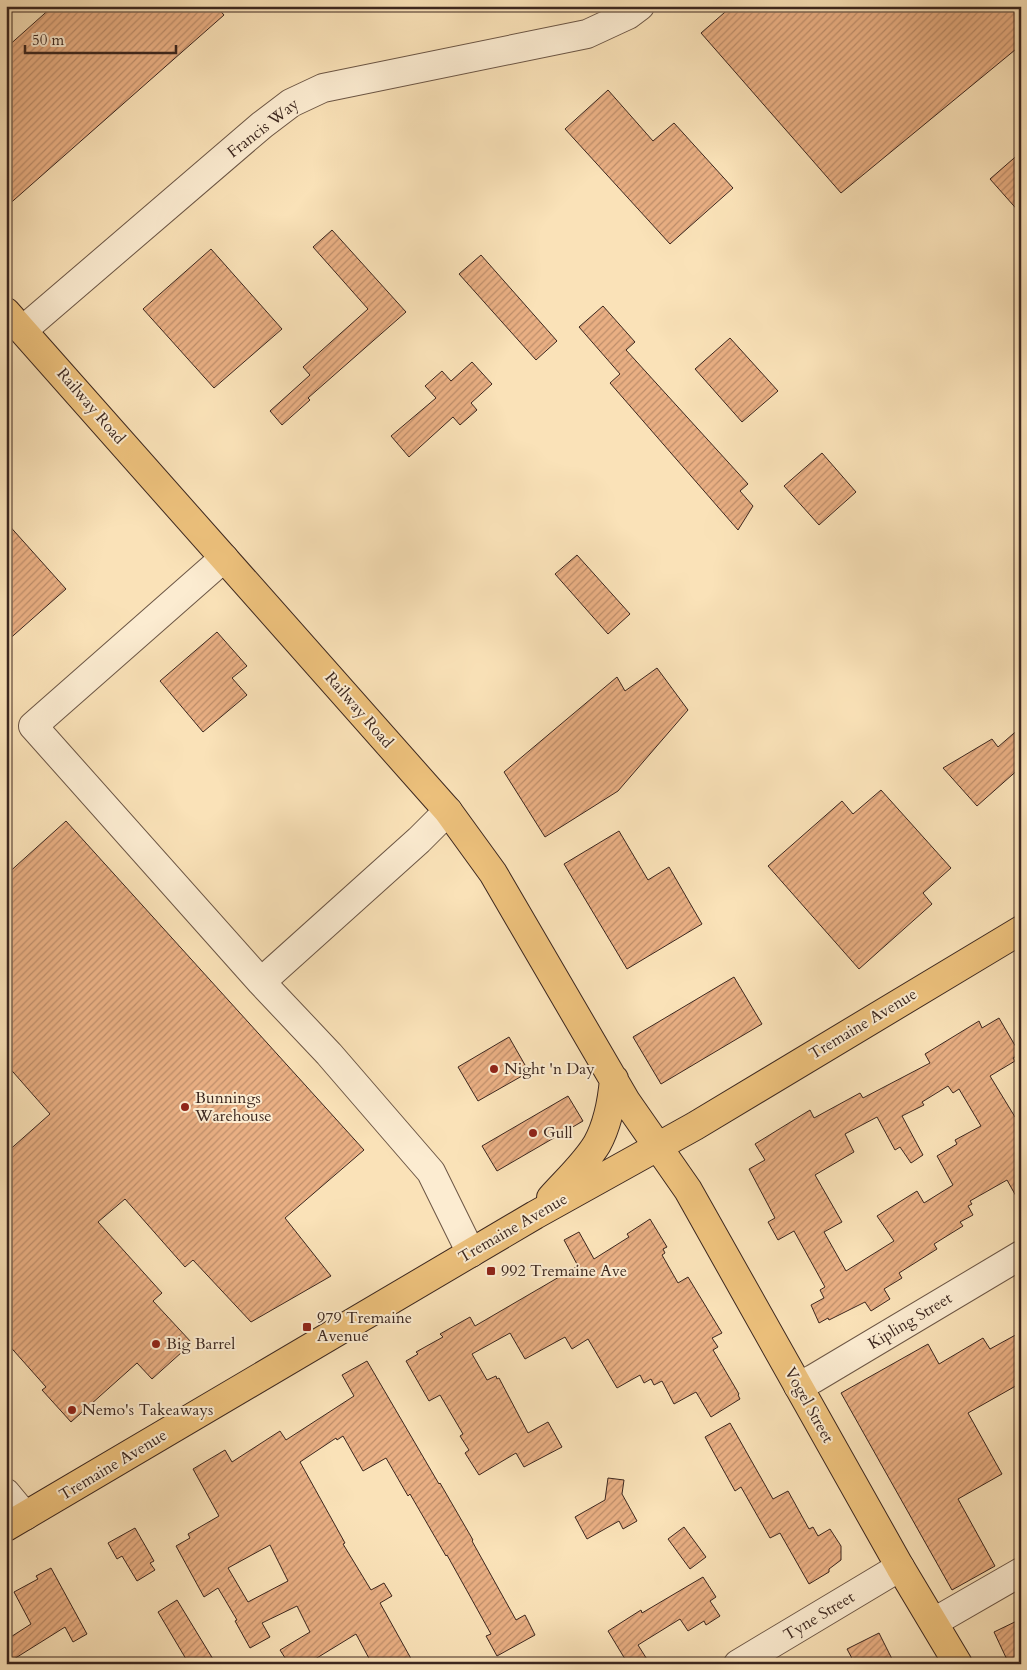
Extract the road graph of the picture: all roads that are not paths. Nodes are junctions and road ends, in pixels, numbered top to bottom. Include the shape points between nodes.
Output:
1 (640, 6) edge
2 (15, 321) edge
3 (224, 558) junction
4 (448, 811) junction
5 (1021, 930) edge
6 (261, 982) junction
7 (614, 1079) junction
8 (658, 1146) junction
9 (535, 1215) junction
10 (471, 1253) junction
11 (1021, 1255) edge
12 (798, 1386) junction
13 (6, 1492) edge
14 (16, 1522) edge
15 (900, 1567) junction
16 (1021, 1572) edge
17 (934, 1622) junction
18 (738, 1664) edge
19 (958, 1664) edge

1 - 2 street, Francis Way via 587,34 323,88 291,103
2 - 3 main road, Railway Road
3 - 4 main road, Railway Road
3 - 6 street via 33,726
4 - 6 street
4 - 7 main road, Railway Road via 494,874
5 - 8 main road, Tremaine Avenue
6 - 10 street via 432,1172
7 - 8 main road, Railway Road
7 - 9 main road via 607,1121 596,1144
8 - 9 main road, Tremaine Avenue
8 - 12 main road, Vogel Street via 688,1190
9 - 10 main road, Tremaine Avenue
10 - 14 main road, Tremaine Avenue
11 - 12 street, Kipling Street
12 - 15 main road, Vogel Street
13 - 14 street
15 - 17 main road, Vogel Street
15 - 18 street, Tyne Street
16 - 17 street
17 - 19 main road, Vogel Street

